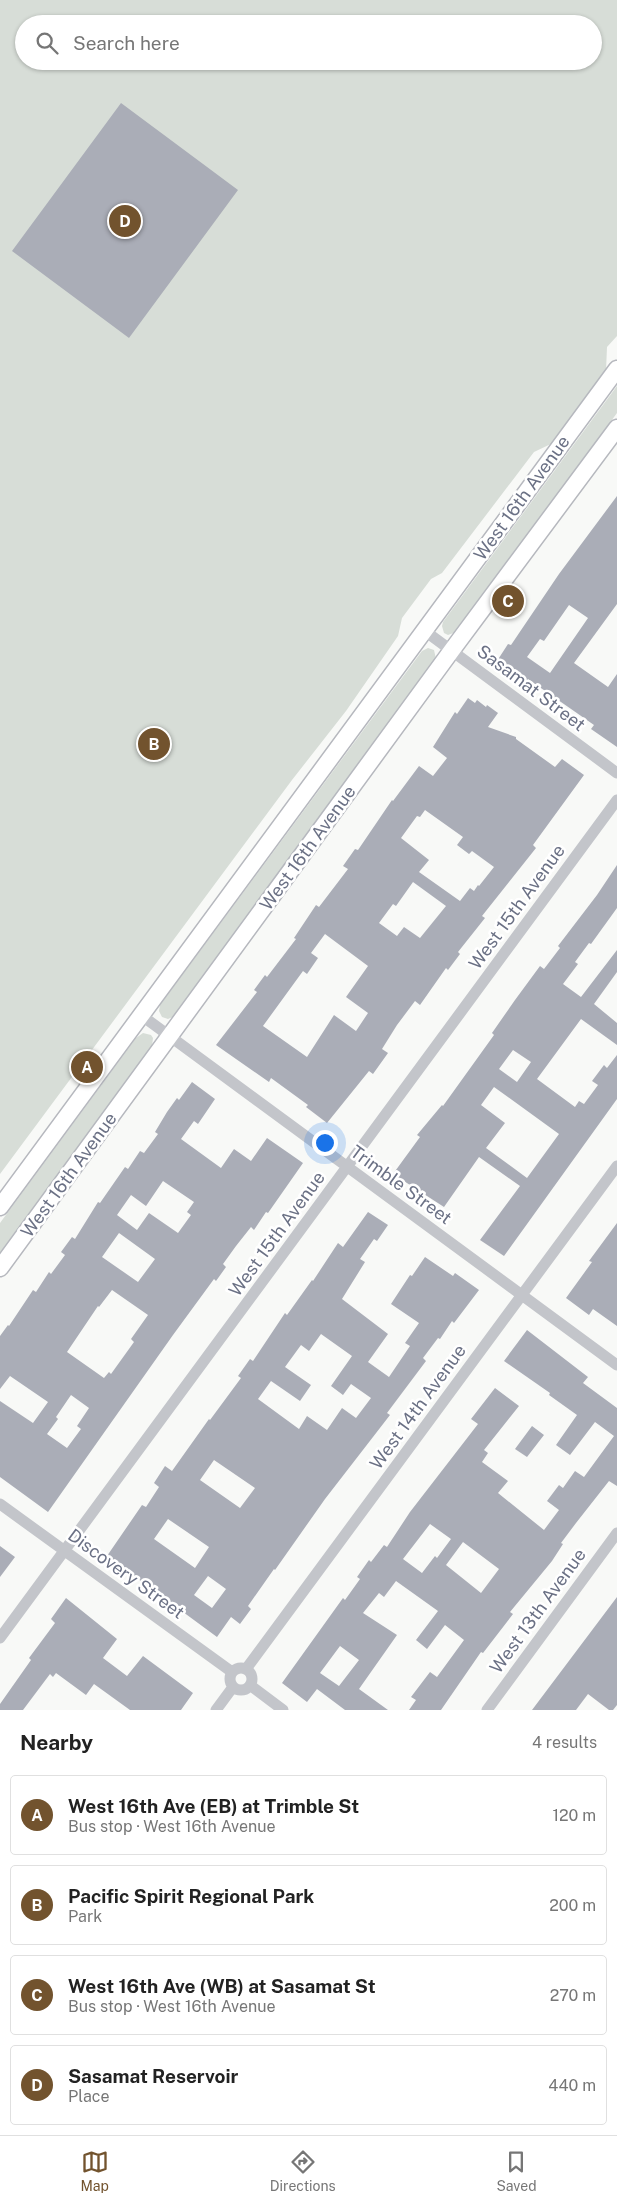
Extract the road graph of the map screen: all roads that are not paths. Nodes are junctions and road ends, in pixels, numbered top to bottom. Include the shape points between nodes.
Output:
1 (617, 369) edge
2 (617, 428) edge
3 (424, 631) junction
4 (452, 650) junction
5 (617, 773) edge
6 (617, 800) edge
7 (141, 1015) junction
8 (170, 1037) junction
9 (617, 1166) edge
10 (348, 1168) junction
11 (0, 1207) edge
12 (0, 1268) edge
13 (522, 1295) junction
14 (617, 1365) edge
15 (0, 1504) edge
16 (617, 1533) edge
17 (64, 1551) junction
18 (0, 1638) edge
19 (246, 1669) junction
20 (232, 1672) junction
21 (250, 1685) junction
22 (233, 1687) junction
23 (216, 1710) edge
24 (283, 1710) edge
25 (487, 1710) edge

1 - 3 main road, West 16th Avenue
2 - 4 main road, West 16th Avenue
3 - 4 street, Sasamat Street
3 - 7 main road, West 16th Avenue
4 - 5 street, Sasamat Street
4 - 8 main road, West 16th Avenue
6 - 10 street, West 15th Avenue
7 - 8 street, Trimble Street
7 - 11 main road, West 16th Avenue
8 - 10 street, Trimble Street
8 - 12 main road, West 16th Avenue
9 - 13 street, West 14th Avenue
10 - 13 street, Trimble Street
10 - 17 street, West 15th Avenue
13 - 14 street, Trimble Street
13 - 19 street, West 14th Avenue
15 - 17 street, Discovery Street
16 - 25 street, West 13th Avenue
17 - 18 street, West 15th Avenue
17 - 20 street, Discovery Street
19 - 20 street via 240,1667
19 - 21 street via 251,1675
20 - 22 street via 229,1678
21 - 22 street via 240,1690
21 - 24 street
22 - 23 street

